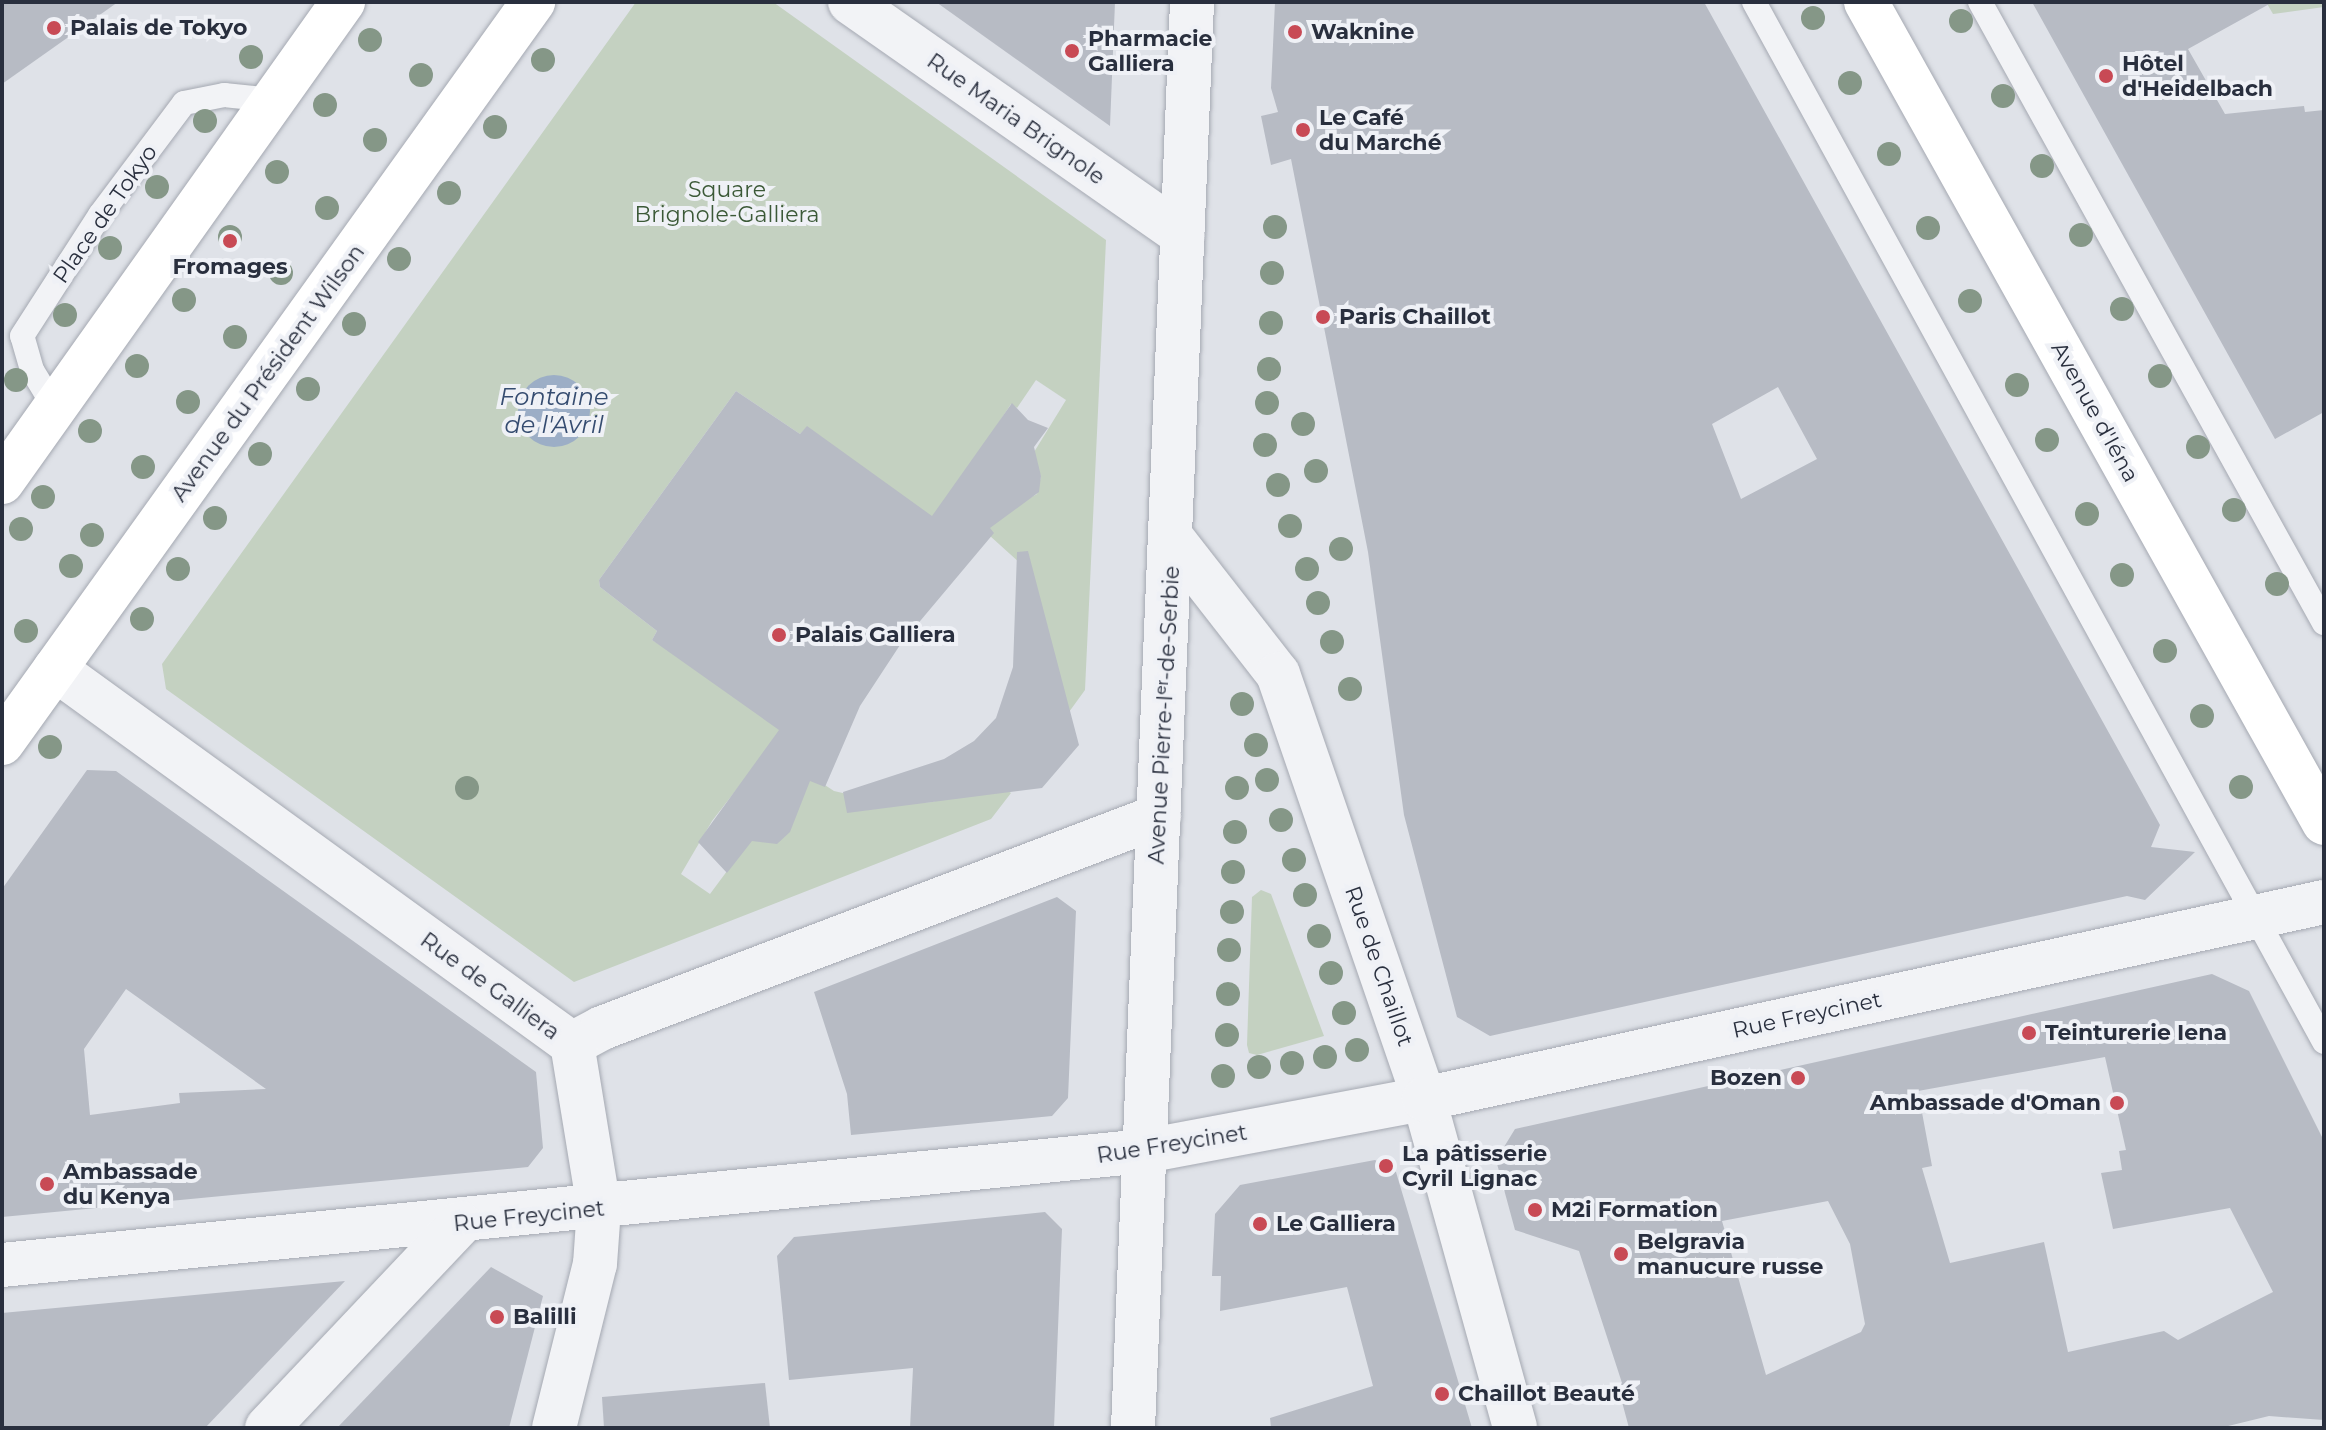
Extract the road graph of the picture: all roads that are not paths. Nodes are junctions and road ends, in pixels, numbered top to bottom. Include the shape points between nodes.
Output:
1 (343, 2) edge
2 (533, 2) edge
3 (850, 2) edge
4 (1192, 2) edge
5 (1754, 2) edge
6 (1866, 2) edge
7 (1980, 2) edge
8 (273, 100) junction
9 (1183, 235) junction
10 (55, 408) junction
11 (2, 482) edge
12 (1172, 538) junction
13 (2324, 623) edge
14 (55, 669) junction
15 (2, 743) edge
16 (1159, 816) junction
17 (2324, 823) edge
18 (2324, 902) edge
19 (2259, 915) junction
20 (2324, 1042) edge
21 (572, 1044) junction
22 (1424, 1099) junction
23 (1145, 1151) junction
24 (599, 1208) junction
25 (461, 1223) junction
26 (2, 1265) edge
27 (267, 1428) edge
28 (554, 1428) edge
29 (1133, 1428) edge
30 (1515, 1428) edge

1 - 8 main road
2 - 14 main road, Avenue du Président Wilson
3 - 9 street, Rue Maria Brignole
4 - 9 street, Avenue Pierre-Iᵉʳ-de-Serbie
5 - 19 lane
6 - 17 main road, Avenue d'Iéna
7 - 13 lane
8 - 10 main road
8 - 10 lane, Place de Tokyo via 224,95 184,103 100,215 22,336 32,370
9 - 12 street, Avenue Pierre-Iᵉʳ-de-Serbie
10 - 11 main road
12 - 16 street, Avenue Pierre-Iᵉʳ-de-Serbie
12 - 22 street, Rue de Chaillot via 1278,674
14 - 15 main road, Avenue du Président Wilson
14 - 21 street, Rue de Galliera
16 - 21 street, Rue de Galliera via 602,1028
16 - 23 street, Avenue Pierre-Iᵉʳ-de-Serbie
18 - 19 street, Rue Freycinet
19 - 20 lane
19 - 22 street, Rue Freycinet
21 - 24 street
22 - 23 street, Rue Freycinet
22 - 30 street, Rue de Chaillot
23 - 24 street, Rue Freycinet
23 - 29 street, Avenue Pierre-Iᵉʳ-de-Serbie
24 - 25 street, Rue Freycinet
24 - 28 street via 595,1264
25 - 26 street, Rue Freycinet
25 - 27 street

